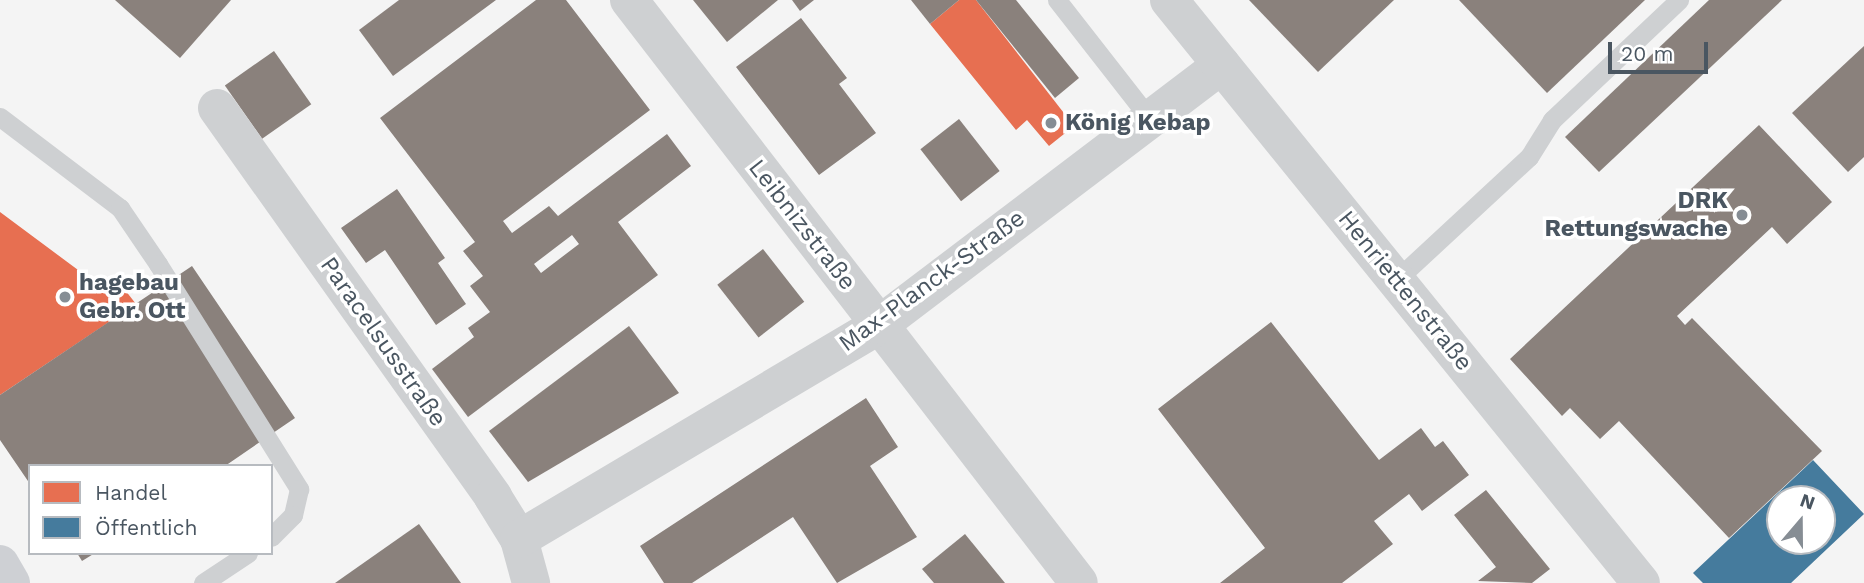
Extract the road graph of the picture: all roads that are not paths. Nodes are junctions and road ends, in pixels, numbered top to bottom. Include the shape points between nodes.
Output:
1 (629, 0) edge
2 (1057, 0) edge
3 (1169, 0) edge
4 (1679, 0) edge
5 (1221, 65) junction
6 (217, 108) dead end
7 (0, 117) edge
8 (1150, 119) junction
9 (1396, 280) junction
10 (879, 326) junction
11 (273, 535) edge
12 (519, 539) junction
13 (245, 555) edge
14 (0, 564) edge
15 (11, 583) edge
16 (203, 583) edge
17 (531, 583) edge
18 (1079, 583) edge
19 (1639, 583) edge

1 - 10 street, Leibnizstraße
2 - 8 lane
3 - 5 street, Henriettenstraße
4 - 9 lane via 1552,120 1529,157
5 - 8 street, Max-Planck-Straße
5 - 9 street, Henriettenstraße
6 - 12 street, Paracelsusstraße
7 - 11 lane via 120,208 299,489 293,515
8 - 10 street, Max-Planck-Straße
9 - 19 street, Henriettenstraße
10 - 12 street, Max-Planck-Straße
10 - 18 street, Leibnizstraße
12 - 17 street, Paracelsusstraße
13 - 16 lane
14 - 15 main road

